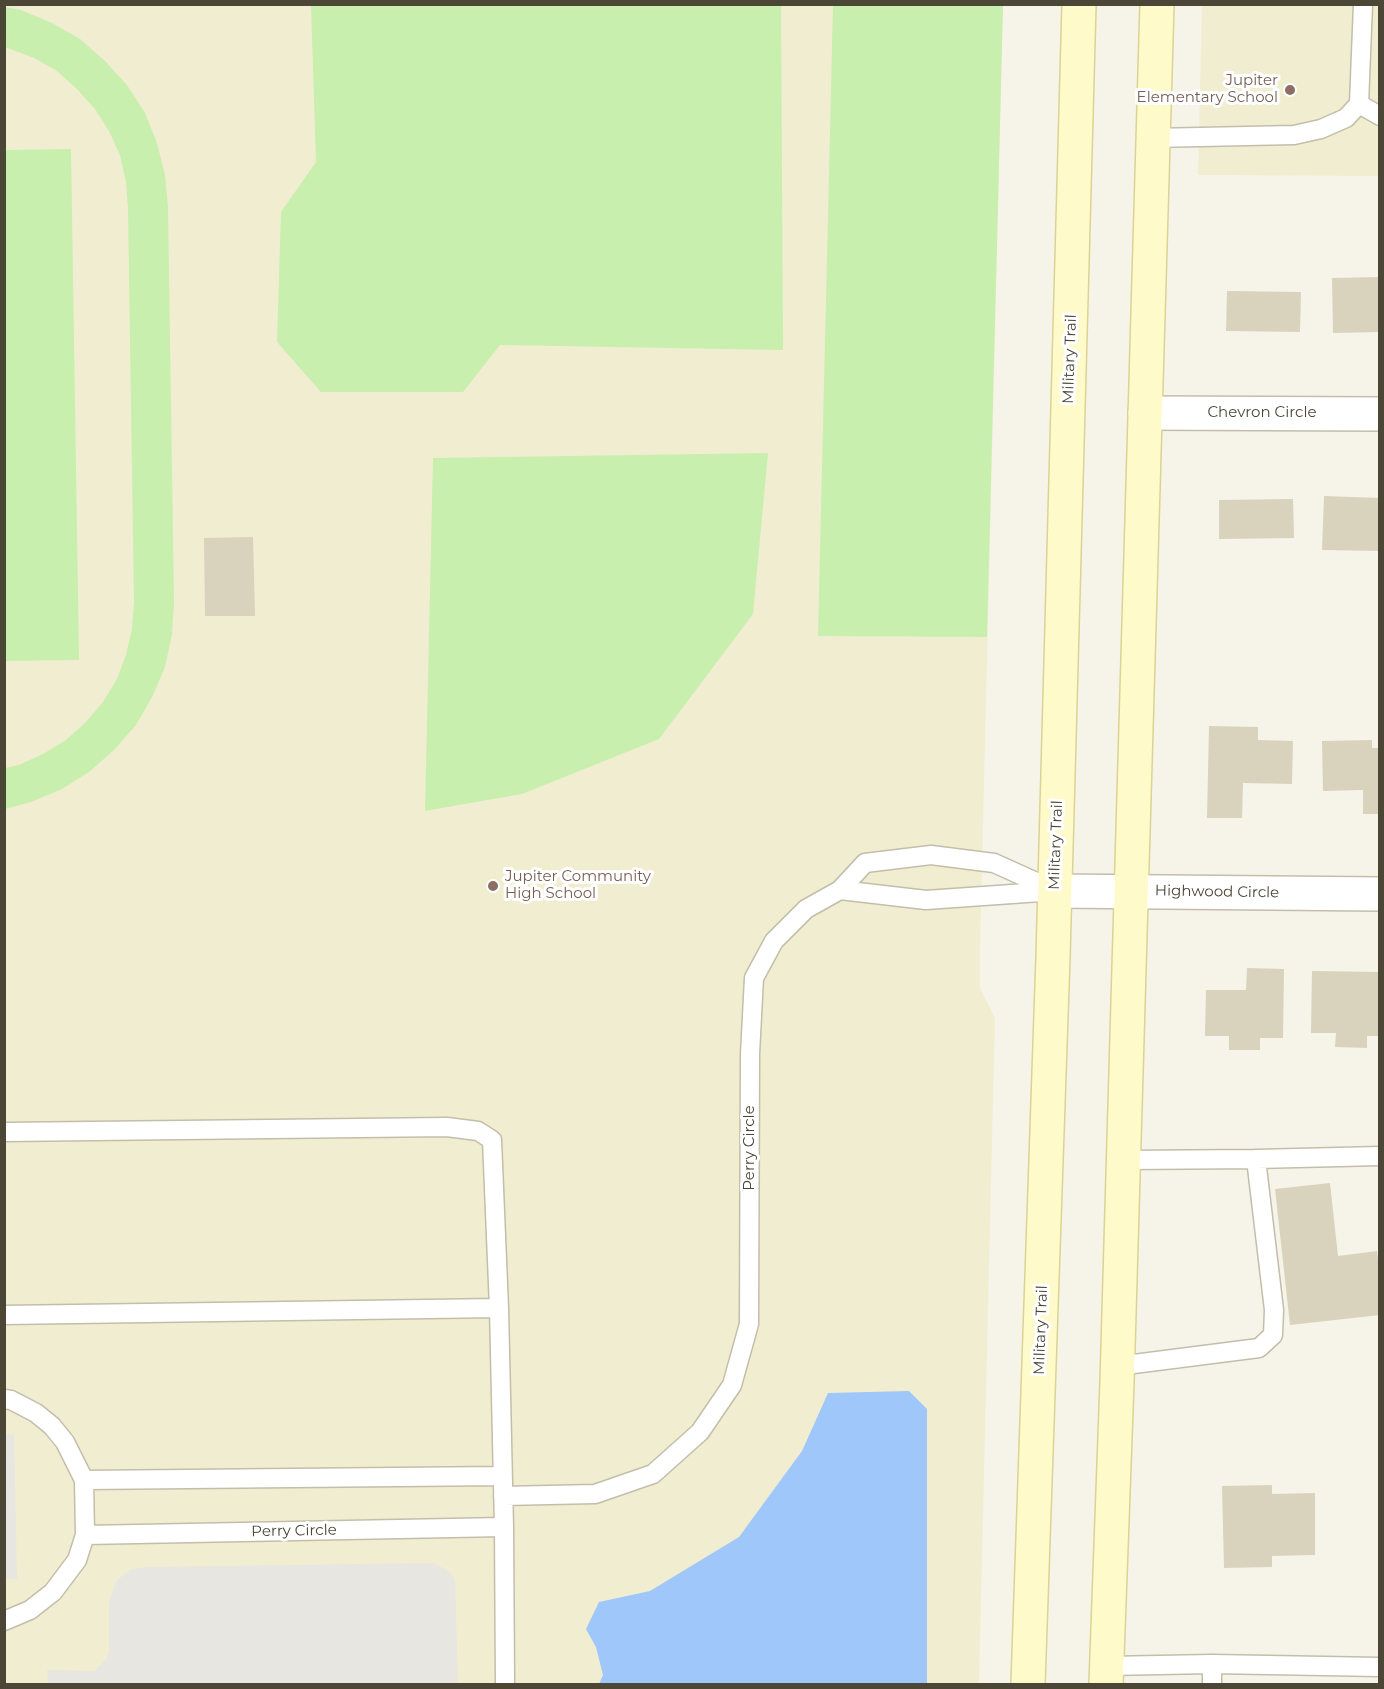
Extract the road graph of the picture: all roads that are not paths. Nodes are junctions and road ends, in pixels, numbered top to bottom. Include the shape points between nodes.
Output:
1 (1080, 4) edge
2 (1157, 4) edge
3 (1364, 4) edge
4 (1359, 104) junction
5 (1380, 116) edge
6 (1153, 138) junction
7 (1145, 413) junction
8 (1380, 414) edge
9 (840, 890) junction
10 (1055, 891) junction
11 (1131, 891) junction
12 (1380, 894) edge
13 (4, 1132) edge
14 (1380, 1156) edge
15 (1124, 1160) junction
16 (1256, 1160) junction
17 (499, 1308) junction
18 (4, 1314) edge
19 (1118, 1366) junction
20 (4, 1399) edge
21 (502, 1476) junction
22 (84, 1480) junction
23 (503, 1496) junction
24 (504, 1527) junction
25 (85, 1535) junction
26 (4, 1621) edge
27 (1212, 1664) junction
28 (1380, 1667) edge
29 (1107, 1675) edge
30 (505, 1684) edge
31 (1028, 1684) edge
32 (1212, 1684) edge

1 - 10 main road, Military Trail
2 - 6 main road
3 - 4 lane
4 - 5 lane
4 - 6 lane via 1346,118 1294,135
6 - 7 main road
7 - 8 street, Chevron Circle
7 - 11 main road
9 - 10 lane via 926,900
9 - 10 lane, Perry Circle via 865,863 931,855 994,863
9 - 23 lane, Perry Circle via 806,909 774,941 754,978 749,1324 732,1385 700,1432 653,1474 595,1494
10 - 11 street, Highwood Circle
10 - 31 main road, Military Trail
11 - 12 street, Highwood Circle
11 - 15 main road
13 - 17 lane via 447,1127 478,1131 492,1140
14 - 16 lane
15 - 16 lane
15 - 19 main road
16 - 19 lane via 1274,1310 1273,1335 1260,1348
17 - 18 lane
17 - 21 lane
19 - 29 main road
20 - 22 lane via 36,1413 52,1426 65,1442
21 - 22 lane
21 - 23 lane
22 - 25 lane
23 - 24 lane
24 - 25 lane, Perry Circle
24 - 30 lane
25 - 26 lane via 76,1560 53,1592 30,1610
27 - 28 lane
27 - 29 lane
27 - 32 lane

